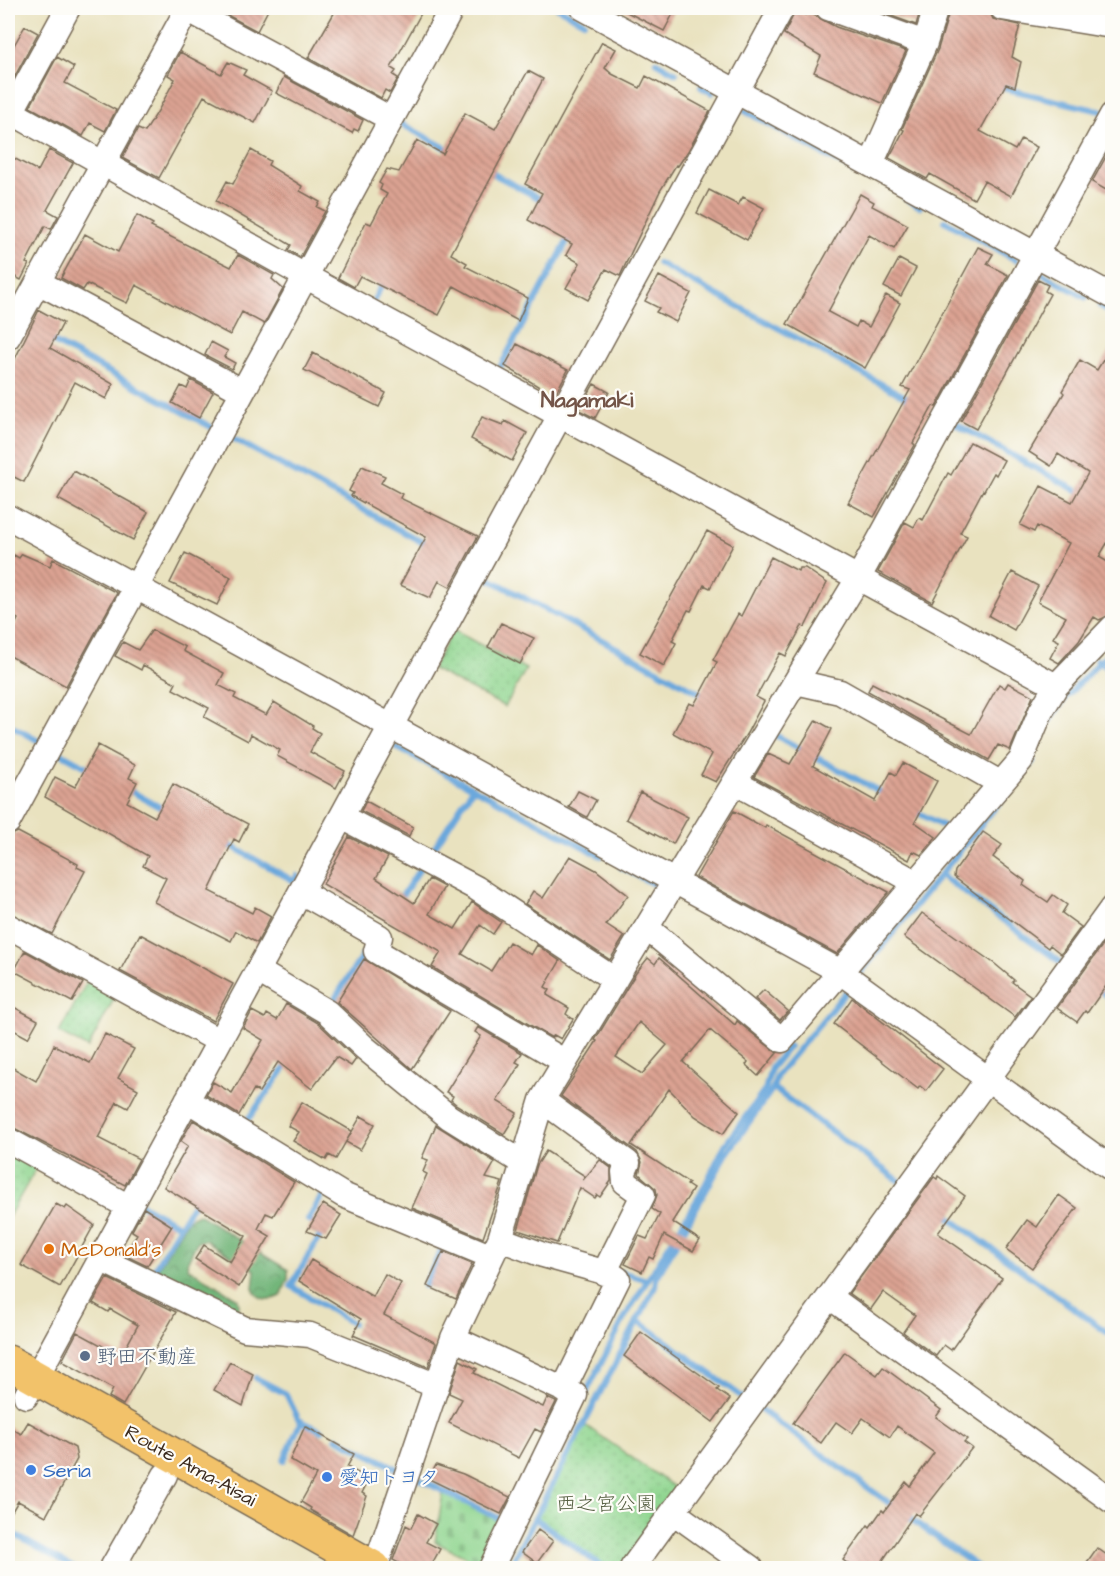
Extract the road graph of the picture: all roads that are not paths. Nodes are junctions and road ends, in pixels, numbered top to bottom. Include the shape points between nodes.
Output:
1 (68, 8) edge
2 (187, 8) edge
3 (452, 8) edge
4 (583, 8) edge
5 (782, 8) edge
6 (828, 8) edge
7 (936, 8) edge
8 (1009, 8) edge
9 (1113, 26) edge
10 (925, 43) junction
11 (736, 90) junction
12 (9, 115) edge
13 (1113, 115) edge
14 (391, 119) junction
15 (103, 164) junction
16 (871, 164) junction
17 (1035, 254) junction
18 (305, 276) junction
19 (38, 282) junction
20 (1113, 296) edge
21 (8, 337) edge
22 (242, 391) junction
23 (560, 415) junction
24 (8, 517) edge
25 (859, 577) junction
26 (135, 586) junction
27 (1113, 628) edge
28 (796, 682) junction
29 (1056, 686) junction
30 (391, 726) junction
31 (736, 783) junction
32 (1000, 783) junction
33 (342, 817) junction
34 (8, 822) edge
35 (676, 882) junction
36 (915, 882) junction
37 (301, 892) junction
38 (1113, 908) edge
39 (8, 926) edge
40 (648, 928) junction
41 (258, 971) junction
42 (846, 976) junction
43 (615, 980) junction
44 (219, 1041) junction
45 (564, 1061) junction
46 (988, 1078) junction
47 (187, 1100) junction
48 (542, 1101) junction
49 (8, 1140) edge
50 (523, 1163) junction
51 (1113, 1169) edge
52 (129, 1207) junction
53 (495, 1247) junction
54 (100, 1259) junction
55 (604, 1273) junction
56 (830, 1297) junction
57 (453, 1338) junction
58 (19, 1380) edge
59 (437, 1386) junction
60 (563, 1390) junction
61 (165, 1475) junction
62 (1113, 1502) edge
63 (673, 1512) junction
64 (112, 1569) edge
65 (332, 1569) edge
66 (374, 1569) edge
67 (491, 1569) edge
68 (632, 1569) edge
69 (751, 1569) edge

1 - 12 street
2 - 14 street
2 - 15 street
3 - 14 street
4 - 11 street
5 - 11 street
6 - 10 street
7 - 10 street
8 - 9 street
10 - 16 street
11 - 16 street
11 - 23 street
12 - 15 street
13 - 17 street
14 - 18 street
15 - 18 street
15 - 19 street
16 - 17 street
17 - 20 street
17 - 25 street
18 - 22 street
18 - 23 street
19 - 21 street
19 - 22 street
22 - 26 street
23 - 25 street
23 - 30 street
24 - 26 street
25 - 28 street
25 - 29 street
26 - 30 street
26 - 34 street
27 - 29 street
28 - 31 street
28 - 32 street via 840,692
29 - 32 street via 1021,760
30 - 33 street
30 - 35 street
31 - 35 street
31 - 36 street
32 - 36 street
33 - 37 street
33 - 43 street via 476,888
35 - 40 street
35 - 42 street
36 - 42 street
37 - 41 street
37 - 45 street via 380,936 376,951
38 - 46 street
39 - 44 street
40 - 42 street via 782,1040
40 - 43 street
41 - 44 street
41 - 50 street via 327,1012 449,1117
42 - 46 street
43 - 45 street
44 - 47 street
45 - 48 street
46 - 51 street
46 - 56 street
47 - 52 street
47 - 53 street via 343,1195
48 - 50 street
48 - 55 street via 628,1164 625,1182 643,1195
49 - 52 street
50 - 53 street
52 - 54 street
53 - 55 street
53 - 57 street
54 - 58 street
54 - 59 street via 245,1329 310,1335
55 - 60 street via 618,1279
56 - 62 street
56 - 63 street
57 - 59 street
57 - 60 street
58 - 61 main road, Route Ama-Aisai
58 - 66 main road, Route Ama-Aisai
59 - 66 street
60 - 67 street via 575,1395
61 - 64 street
61 - 65 main road, Route Ama-Aisai
63 - 68 street
63 - 69 street

